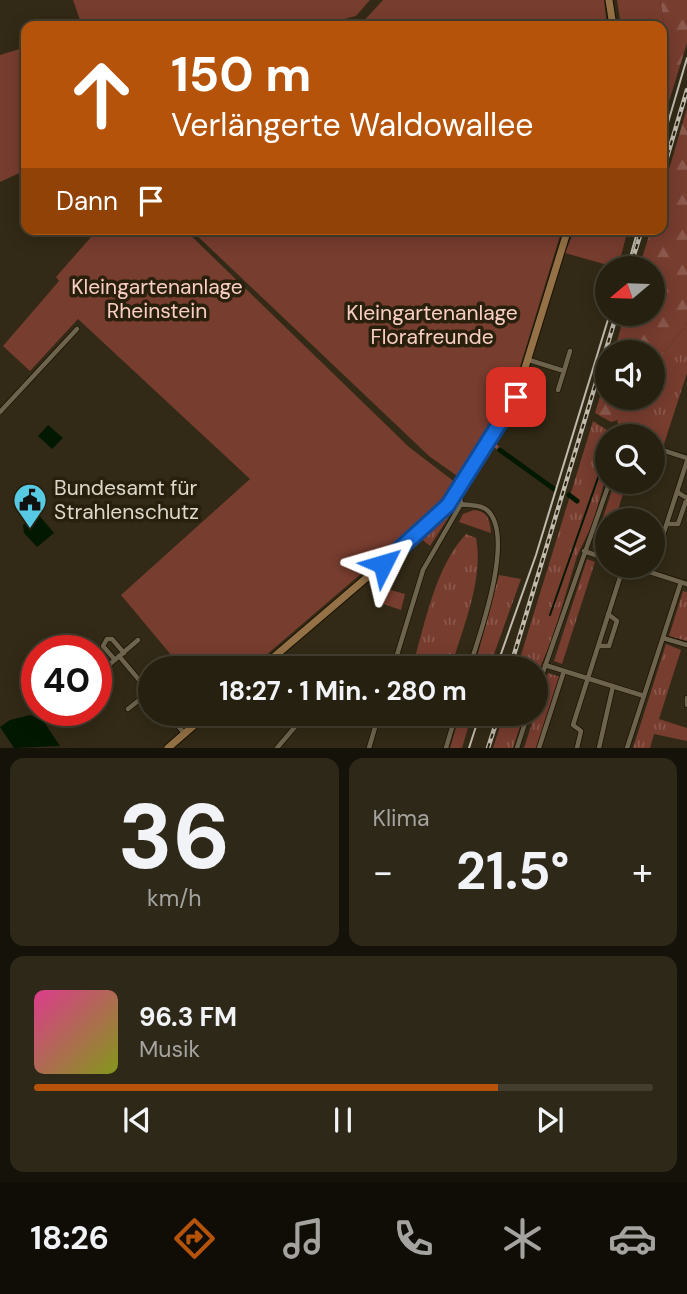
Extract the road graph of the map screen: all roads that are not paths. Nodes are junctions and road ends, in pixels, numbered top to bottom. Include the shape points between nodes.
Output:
1 (609, 0) edge
2 (612, 21) edge
3 (566, 235) edge
4 (77, 329) dead end
5 (570, 351) dead end
6 (529, 360) junction
7 (564, 371) junction
8 (558, 390) dead end
9 (0, 412) edge
10 (665, 452) edge
11 (687, 460) edge
12 (461, 486) junction
13 (677, 492) junction
14 (605, 494) edge
15 (461, 504) junction
16 (667, 524) junction
17 (665, 530) edge
18 (584, 551) junction
19 (595, 555) edge
20 (665, 577) edge
21 (621, 578) edge
22 (681, 582) junction
23 (687, 584) edge
24 (608, 614) junction
25 (663, 638) junction
26 (138, 640) dead end
27 (687, 645) edge
28 (598, 646) junction
29 (119, 656) junction
30 (278, 656) edge
31 (397, 656) edge
32 (473, 656) edge
33 (547, 656) edge
34 (112, 662) edge
35 (548, 665) edge
36 (564, 671) junction
37 (138, 678) edge
38 (588, 678) junction
39 (613, 687) junction
40 (644, 696) junction
41 (687, 698) edge
42 (138, 701) edge
43 (687, 705) edge
44 (128, 709) dead end
45 (178, 726) edge
46 (194, 726) edge
47 (296, 726) edge
48 (375, 726) edge
49 (453, 726) edge
50 (524, 726) edge
51 (185, 734) junction
52 (168, 748) edge
53 (277, 748) edge
54 (369, 748) edge
55 (446, 748) edge
56 (517, 748) edge
57 (539, 748) edge
58 (577, 748) edge
59 (599, 748) edge
60 (627, 748) edge

1 - 2 street
3 - 6 street
4 - 9 street
5 - 7 street
6 - 7 street
6 - 12 street via 510,410
7 - 8 street
10 - 11 street
11 - 13 street
12 - 15 street
12 - 30 street via 427,526
13 - 16 street
13 - 16 street via 687,498 678,524
14 - 18 street
15 - 31 street via 423,569
15 - 32 street via 486,509 496,533 492,589
16 - 17 street
18 - 19 street
18 - 33 street
20 - 22 street
21 - 24 street
22 - 23 street
22 - 25 street
24 - 28 street
24 - 28 street via 617,621 609,646
25 - 27 street
25 - 40 street
26 - 29 street
28 - 38 street
29 - 34 street
29 - 37 street
35 - 36 street
36 - 38 street
36 - 57 street
38 - 39 street
38 - 58 street via 573,725 581,731
39 - 40 street
39 - 59 street
40 - 60 street
41 - 43 street
42 - 44 street
45 - 51 street
46 - 51 street
47 - 53 street
48 - 54 street
49 - 55 street
50 - 56 street
51 - 52 street

